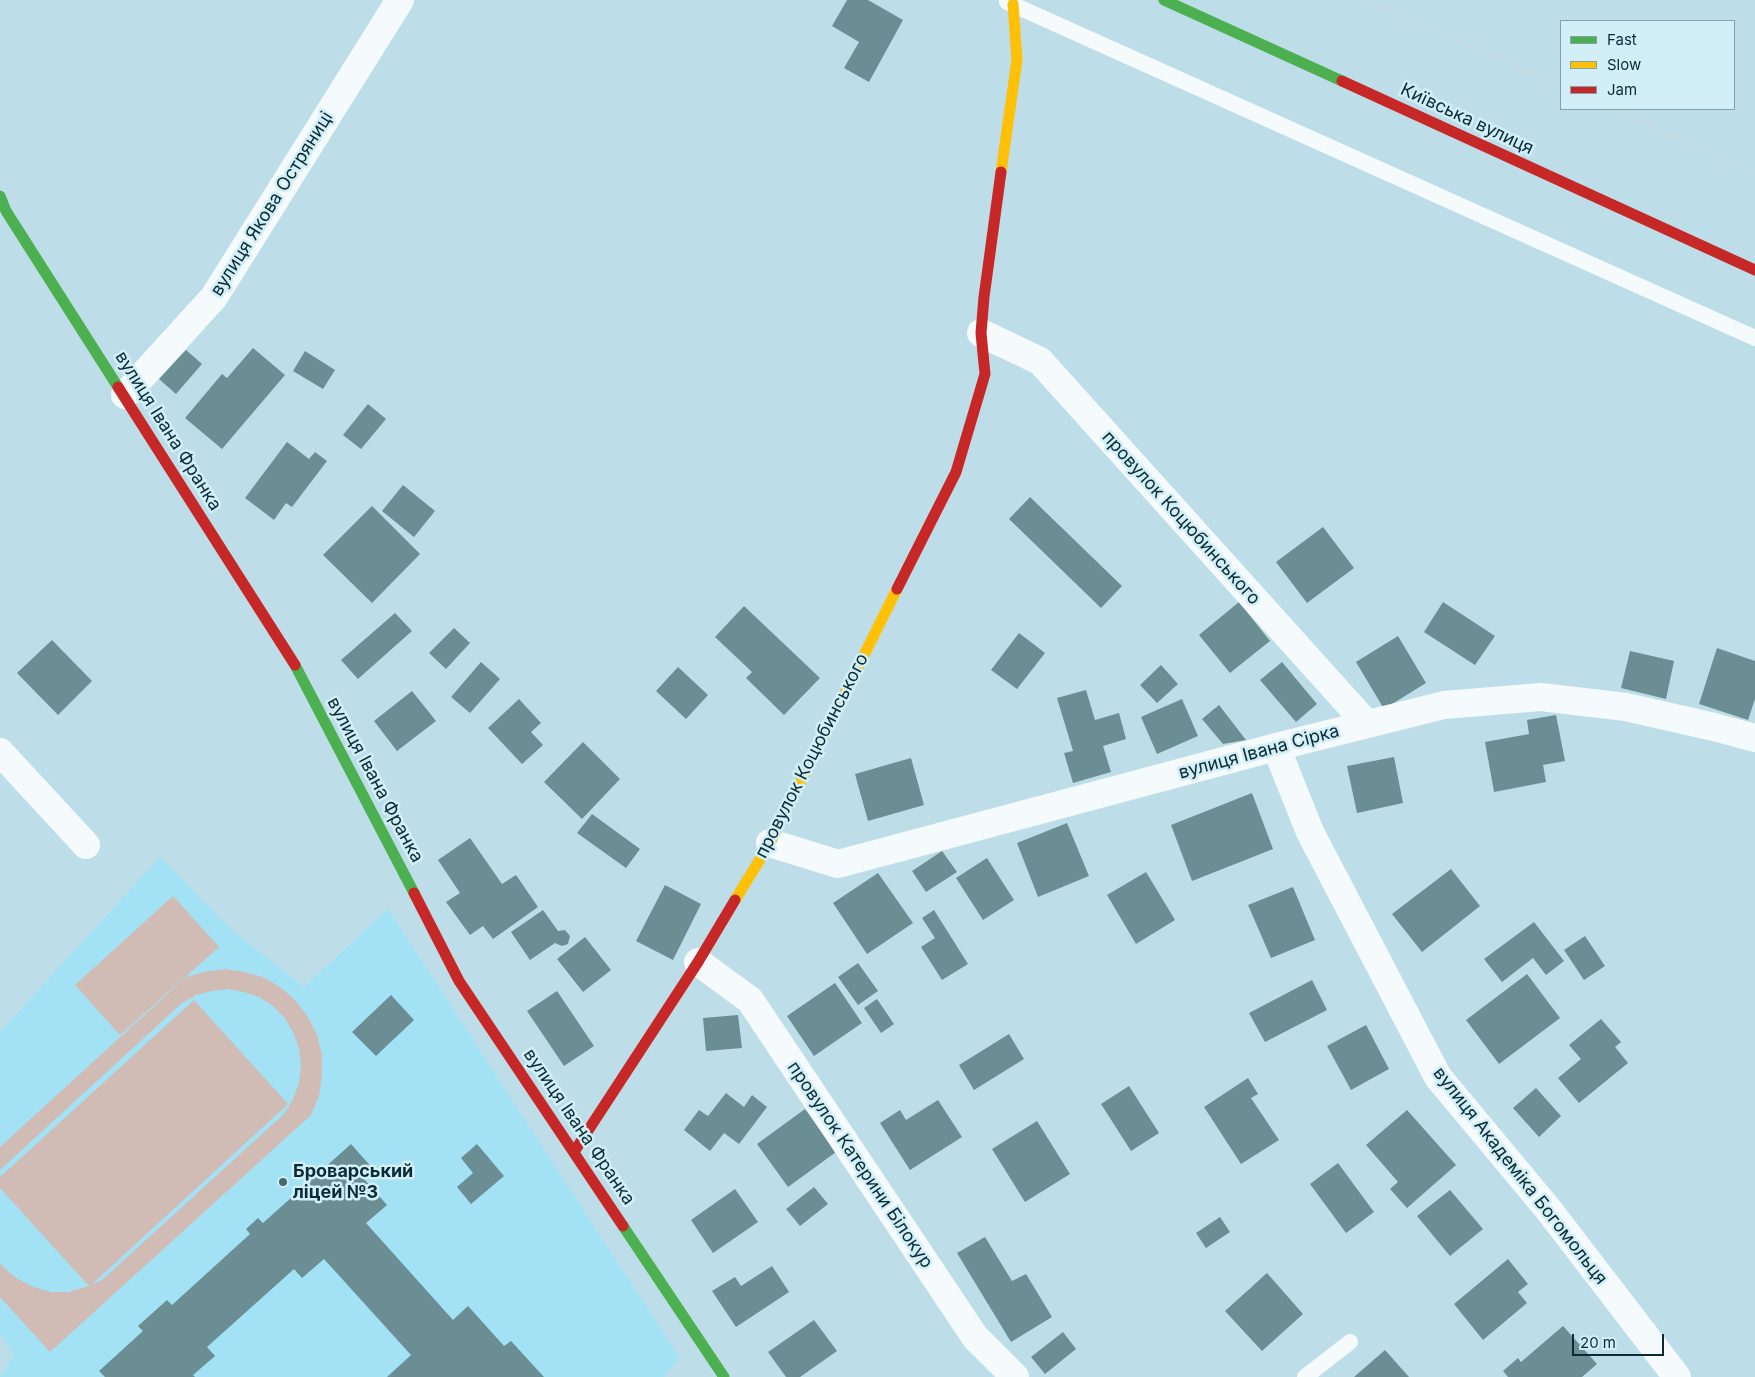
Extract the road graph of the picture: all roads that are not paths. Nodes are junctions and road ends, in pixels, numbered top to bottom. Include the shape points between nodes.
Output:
1 (400, 0) edge
2 (1164, 0) edge
3 (1007, 2) edge
4 (0, 196) edge
5 (1755, 270) edge
6 (981, 333) junction
7 (1755, 338) edge
8 (125, 395) junction
9 (1367, 724) junction
10 (1755, 738) edge
11 (1276, 748) junction
12 (0, 752) edge
13 (770, 843) junction
14 (86, 845) dead end
15 (698, 962) junction
16 (574, 1152) junction
17 (1350, 1342) dead end
18 (714, 1373) edge
19 (1015, 1377) edge
20 (1305, 1377) edge
21 (1677, 1377) edge

1 - 8 street, вулиця Якова Остряниці via 214,297
2 - 5 street, Київська вулиця
3 - 6 street, провулок Коцюбинського via 1017,60
3 - 7 lane
4 - 8 street, вулиця Івана Франка via 6,211
6 - 9 street, провулок Коцюбинського via 1040,361
6 - 13 street, провулок Коцюбинського via 986,374 956,472
8 - 16 street, вулиця Івана Франка via 288,652 459,981
9 - 10 street, вулиця Івана Сірка via 1444,705 1541,697 1626,707
9 - 11 street, вулиця Івана Сірка
11 - 13 street, вулиця Івана Сірка via 838,864
11 - 21 street, вулиця Академіка Богомольця via 1310,832 1438,1077 1548,1209
12 - 14 street
13 - 15 street, провулок Коцюбинського
15 - 16 street, провулок Коцюбинського
15 - 19 street, провулок Катерини Білокур via 750,1000 975,1337
16 - 18 street, вулиця Івана Франка
17 - 20 lane

